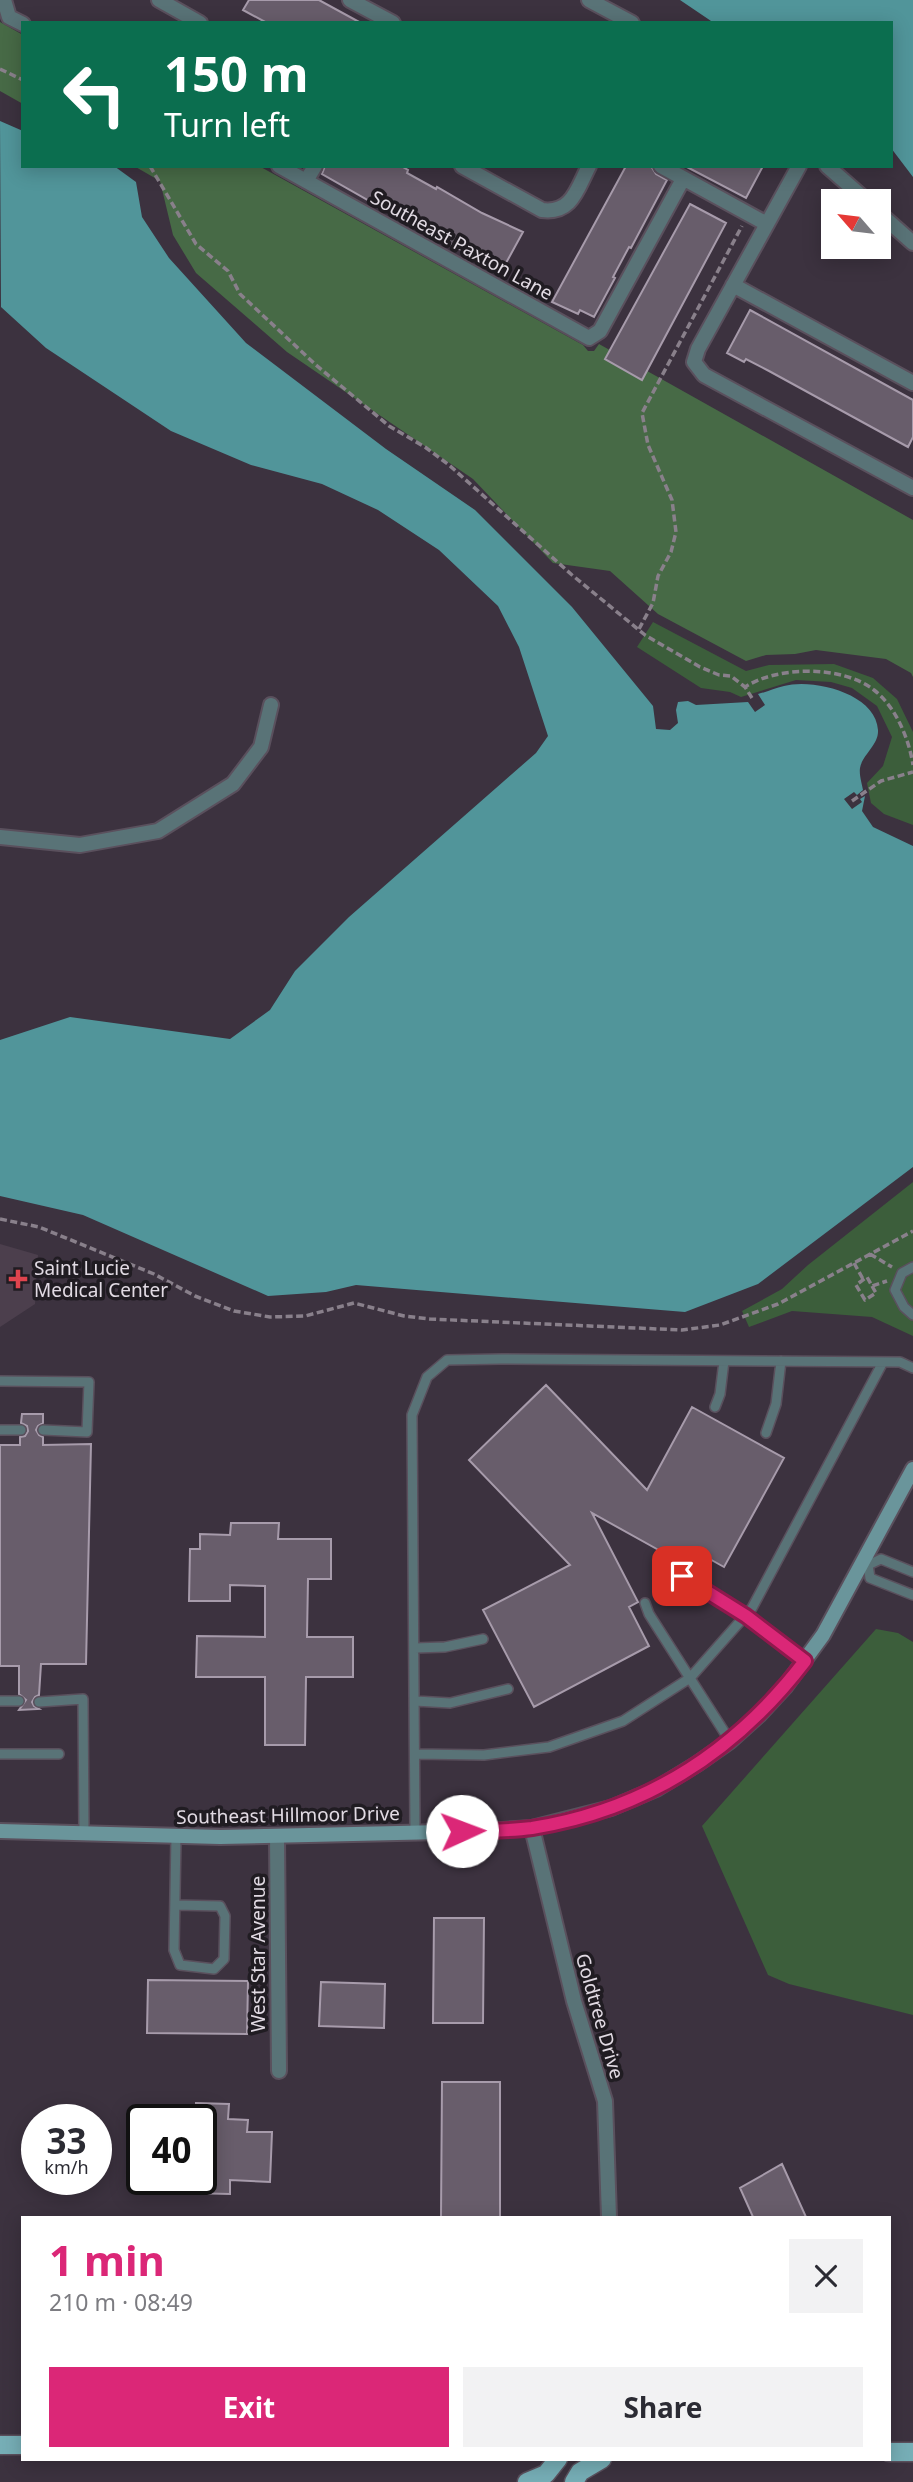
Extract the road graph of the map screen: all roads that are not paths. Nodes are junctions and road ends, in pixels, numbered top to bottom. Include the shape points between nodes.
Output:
1 (4, 0) edge
2 (159, 0) edge
3 (350, 0) edge
4 (590, 0) edge
5 (196, 21) edge
6 (389, 21) edge
7 (628, 21) edge
8 (21, 23) edge
9 (283, 168) edge
10 (314, 168) edge
11 (466, 168) edge
12 (588, 168) edge
13 (665, 168) edge
14 (798, 168) edge
15 (829, 168) edge
16 (683, 178) junction
17 (306, 181) junction
18 (853, 189) edge
19 (767, 224) junction
20 (891, 224) edge
21 (913, 243) edge
22 (733, 285) junction
23 (913, 383) edge
24 (913, 488) edge
25 (271, 705) dead end
26 (0, 837) edge
27 (913, 1267) edge
28 (913, 1315) edge
29 (724, 1361) junction
30 (781, 1361) junction
31 (883, 1362) junction
32 (913, 1368) edge
33 (0, 1381) edge
34 (715, 1407) dead end
35 (0, 1430) edge
36 (21, 1430) dead end
37 (43, 1430) dead end
38 (766, 1433) dead end
39 (913, 1469) edge
40 (866, 1563) junction
41 (675, 1572) dead end
42 (913, 1572) edge
43 (913, 1595) edge
44 (645, 1603) dead end
45 (746, 1616) junction
46 (483, 1639) dead end
47 (415, 1648) junction
48 (805, 1661) junction
49 (690, 1678) junction
50 (508, 1689) dead end
51 (0, 1701) edge
52 (415, 1701) junction
53 (19, 1702) dead end
54 (39, 1702) dead end
55 (730, 1741) junction
56 (0, 1754) edge
57 (60, 1754) dead end
58 (415, 1754) junction
59 (532, 1828) junction
60 (0, 1831) edge
61 (415, 1832) junction
62 (84, 1833) junction
63 (176, 1836) junction
64 (277, 1836) junction
65 (174, 1905) junction
66 (279, 2071) dead end
67 (610, 2216) edge
68 (0, 2445) edge
69 (21, 2445) edge
70 (891, 2452) edge
71 (913, 2452) edge
72 (556, 2461) edge
73 (599, 2461) edge
74 (527, 2482) edge
75 (574, 2482) edge

1 - 8 street via 9,17
2 - 5 street
3 - 6 street
4 - 7 street
9 - 17 street, Southeast Paxton Lane
10 - 17 street
11 - 12 street via 542,210 556,212 569,204
13 - 16 street
14 - 19 street
15 - 18 street
16 - 17 street, Southeast Paxton Lane via 600,331 589,338
16 - 19 street
19 - 22 street
20 - 21 street
22 - 23 street
22 - 24 street via 698,349 694,362 704,376
25 - 26 street via 261,747 233,784 158,831 80,845
27 - 28 lane via 902,1273 895,1290
29 - 30 lane
29 - 34 lane
29 - 47 lane via 447,1360 427,1377 412,1415
30 - 31 lane
30 - 38 lane via 776,1404
31 - 32 lane
31 - 45 lane
33 - 37 lane via 89,1382 87,1432
35 - 36 lane
39 - 40 street, Southeast Hillmoor Drive
40 - 42 lane via 881,1559
40 - 43 lane via 870,1578
40 - 48 street, Southeast Hillmoor Drive
41 - 45 lane
44 - 49 lane
45 - 48 lane
45 - 49 lane
46 - 47 lane
47 - 52 lane
48 - 55 street, Southeast Hillmoor Drive
49 - 55 lane
49 - 58 lane via 623,1721 549,1747 484,1755
50 - 52 lane via 450,1703
51 - 53 lane
52 - 58 lane
54 - 62 lane via 83,1699
55 - 59 street, Southeast Hillmoor Drive via 656,1789 611,1808
56 - 57 lane
58 - 61 lane
59 - 61 street, Southeast Hillmoor Drive
59 - 67 street, Goldtree Drive via 605,2101
60 - 62 street, Southeast Hillmoor Drive
61 - 64 street, Southeast Hillmoor Drive
62 - 63 street, Southeast Hillmoor Drive
63 - 64 street, Southeast Hillmoor Drive
63 - 65 lane
64 - 66 street, West Star Avenue
65 - 65 lane via 174,1950 180,1965 214,1969 224,1959 225,1916 220,1906
68 - 69 main road
70 - 71 main road
72 - 74 main road via 546,2474
73 - 75 main road via 580,2472

